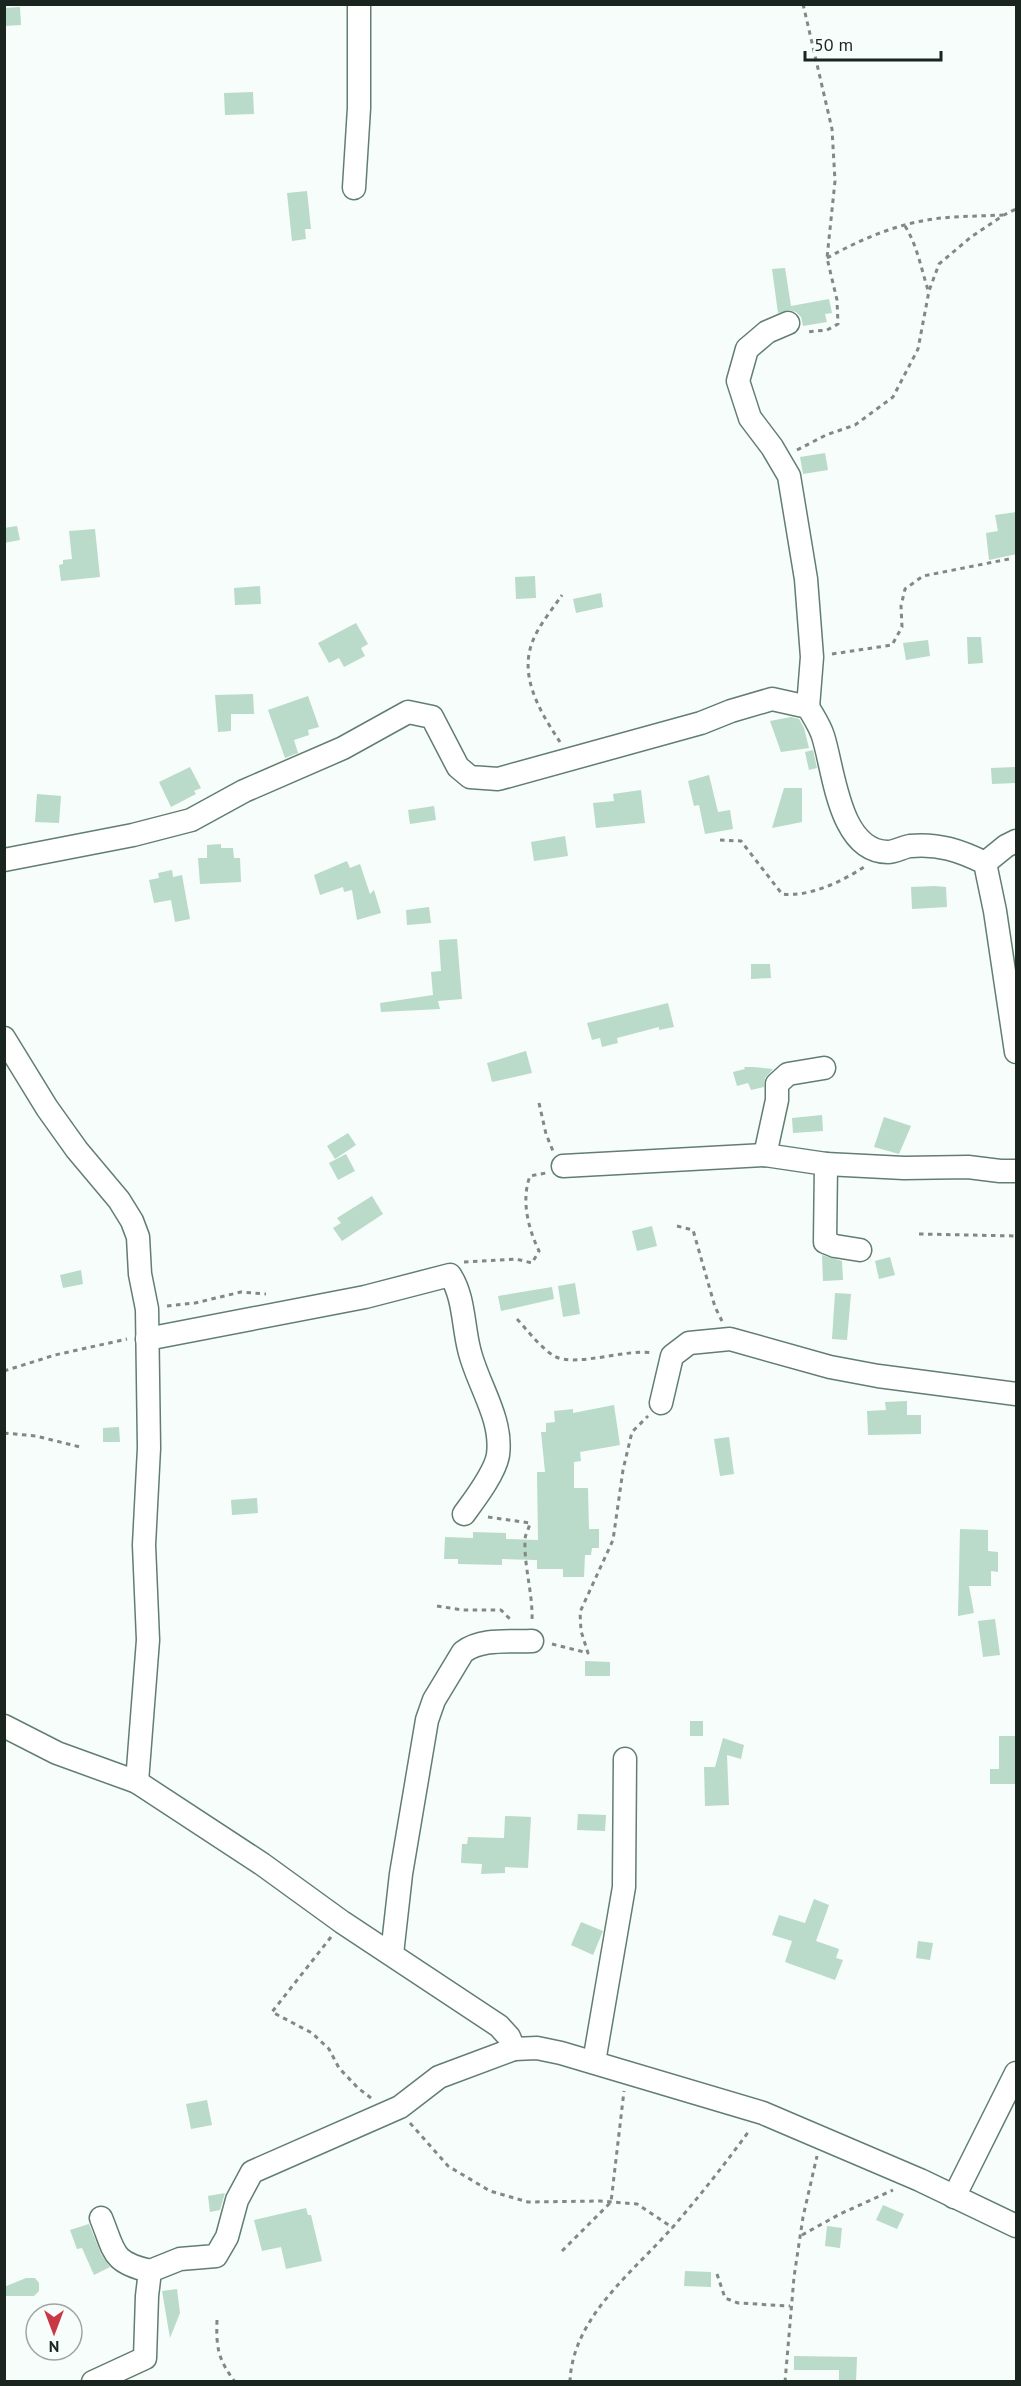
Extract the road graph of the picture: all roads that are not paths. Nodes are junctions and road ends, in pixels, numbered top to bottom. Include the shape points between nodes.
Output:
1 (359, 4) edge
2 (354, 188) dead end
3 (788, 323) road end
4 (808, 708) junction
5 (1017, 841) edge
6 (4, 860) edge
7 (985, 863) junction
8 (4, 1038) edge
9 (1017, 1052) edge
10 (824, 1068) dead end
11 (765, 1155) junction
12 (826, 1164) junction
13 (563, 1166) road end
14 (1017, 1171) edge
15 (860, 1250) dead end
16 (147, 1339) junction
17 (1017, 1394) edge
18 (661, 1403) road end
19 (464, 1514) road end
20 (532, 1641) road end
21 (4, 1726) edge
22 (625, 1759) dead end
23 (137, 1782) junction
24 (392, 1954) junction
25 (514, 2049) junction
26 (594, 2062) junction
27 (1017, 2073) edge
28 (954, 2197) junction
29 (101, 2218) dead end
30 (1017, 2226) edge
31 (150, 2271) junction
32 (132, 2374) edge
33 (93, 2382) edge

1 - 2 street
3 - 4 street via 767,332 747,349 738,381 750,418 789,477 806,579 812,657
4 - 6 street via 772,699 701,723 498,779 470,777 458,767 432,717 408,712 343,748 244,791 191,820
4 - 7 street via 823,734 848,825 867,847 888,852 910,846 940,846
5 - 7 street
7 - 9 street
8 - 16 street via 47,1108 132,1221 138,1237
10 - 11 street via 788,1074 777,1084
11 - 12 street
11 - 13 street
12 - 14 street
12 - 15 street via 825,1242
16 - 19 street via 375,1295 450,1275 457,1285 469,1350 499,1441 497,1458
16 - 23 street via 149,1448 144,1545 148,1640
17 - 18 street via 849,1371 730,1339 689,1343 672,1356
20 - 24 street via 482,1643 469,1648 434,1700 418,1763
21 - 23 street via 57,1753
22 - 26 street via 624,1887
23 - 24 street
24 - 25 street via 499,2026
25 - 26 street via 537,2048
25 - 31 street via 439,2077 400,2107 252,2172 216,2256 180,2259
26 - 28 street via 763,2113
27 - 28 street
28 - 30 street
29 - 31 street via 117,2257 128,2266
31 - 32 street via 145,2358
32 - 33 street

